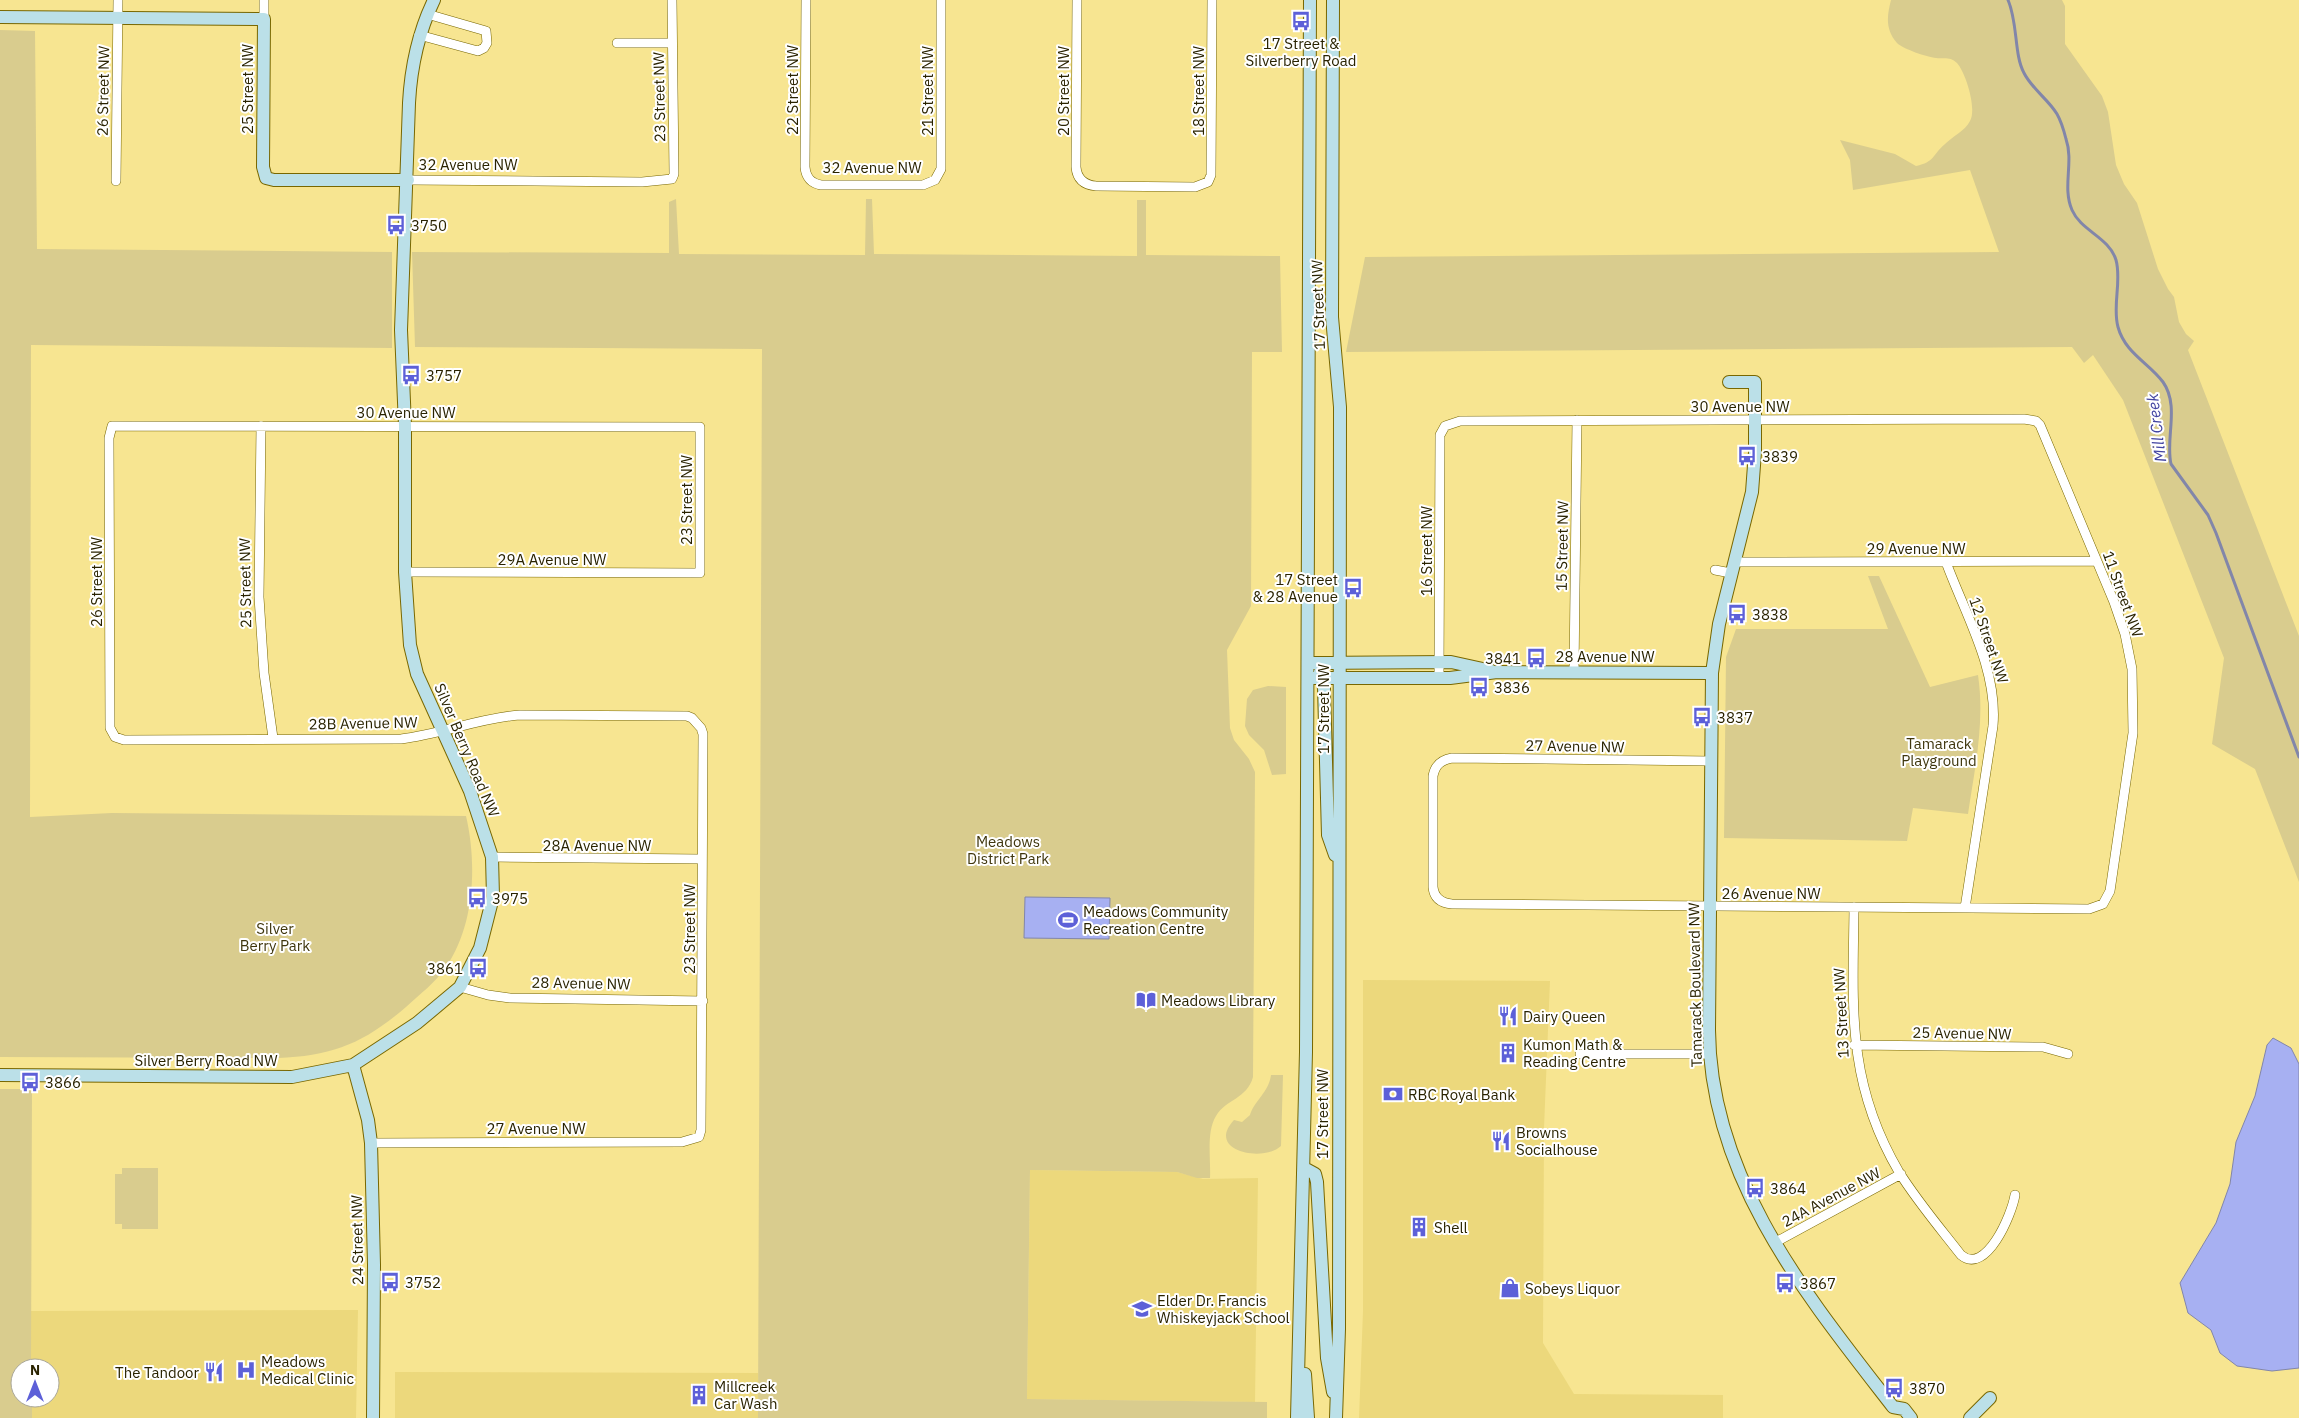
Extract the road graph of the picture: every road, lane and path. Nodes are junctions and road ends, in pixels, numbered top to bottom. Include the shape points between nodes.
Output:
1 (118, 0) edge
2 (264, 0) edge
3 (434, 0) edge
4 (672, 0) edge
5 (806, 0) edge
6 (941, 0) edge
7 (1077, 0) edge
8 (1212, 0) edge
9 (1310, 0) edge
10 (1333, 0) edge
11 (427, 14) junction
12 (0, 17) edge
13 (118, 18) junction
14 (264, 19) junction
15 (419, 35) junction
16 (617, 43) dead end
17 (672, 43) junction
18 (266, 178) joint
19 (809, 179) joint
20 (408, 180) junction
21 (671, 180) joint
22 (935, 180) joint
23 (116, 181) dead end
24 (1208, 182) joint
25 (1729, 382) dead end
26 (1756, 419) junction
27 (1577, 420) junction
28 (2036, 421) joint
29 (112, 426) joint
30 (261, 426) junction
31 (406, 426) junction
32 (1445, 426) joint
33 (700, 427) joint
34 (2097, 561) junction
35 (1946, 562) junction
36 (1733, 568) junction
37 (1715, 570) dead end
38 (405, 572) junction
39 (700, 573) joint
40 (1439, 662) junction
41 (1308, 663) junction
42 (1339, 663) junction
43 (1497, 672) junction
44 (1574, 672) junction
45 (1712, 673) junction
46 (1308, 678) junction
47 (1323, 678) junction
48 (1339, 678) junction
49 (1439, 678) junction
50 (698, 722) joint
51 (442, 731) junction
52 (115, 737) joint
53 (273, 738) junction
54 (1711, 761) junction
55 (492, 858) junction
56 (702, 859) junction
57 (1338, 866) junction
58 (1438, 900) joint
59 (2103, 904) joint
60 (1710, 906) junction
61 (1854, 907) junction
62 (1965, 908) junction
63 (460, 987) junction
64 (703, 1001) junction
65 (1854, 1045) junction
66 (1580, 1054) dead end
67 (1709, 1054) junction
68 (2068, 1054) dead end
69 (353, 1065) junction
70 (0, 1075) edge
71 (699, 1137) joint
72 (371, 1143) junction
73 (1304, 1168) junction
74 (1901, 1174) junction
75 (2015, 1195) dead end
76 (1774, 1243) junction
77 (1300, 1339) junction
78 (1990, 1398) dead end
79 (1893, 1412) edge
80 (1336, 1414) edge
81 (373, 1418) edge
82 (1298, 1418) edge
83 (1308, 1418) edge
84 (1911, 1418) edge
85 (1970, 1418) edge

1 - 13 street, 26 Street NW
2 - 14 street, 25 Street NW
3 - 11 street, Silver Berry Road NW
4 - 17 street, 23 Street NW
5 - 19 street, 22 Street NW via 805,167
6 - 22 street, 21 Street NW via 941,164
7 - 24 street, 20 Street NW via 1076,167 1082,181 1096,186 1195,187
8 - 24 street, 18 Street NW via 1212,170
9 - 41 street, 17 Street NW
10 - 42 street, 17 Street NW via 1332,317 1340,398
11 - 15 street, Silver Berry Road NW
11 - 15 street via 486,31 487,43 478,51
12 - 13 street
13 - 14 street
13 - 23 street, 26 Street NW
14 - 18 street, 25 Street NW via 263,167
15 - 20 street, Silver Berry Road NW via 411,73
16 - 17 street, 23 Street NW
17 - 21 street, 23 Street NW via 674,174
18 - 20 street, 32 Avenue NW
19 - 22 street, 32 Avenue NW via 821,184 861,185 923,185
20 - 21 street, 32 Avenue NW
20 - 31 street, Silver Berry Road NW via 401,330
25 - 26 street, Tamarack Boulevard NW via 1755,382
26 - 27 street, 30 Avenue NW
26 - 28 street, 30 Avenue NW
26 - 36 street, Tamarack Boulevard NW via 1752,492
27 - 32 street, 30 Avenue NW via 1460,421
27 - 44 street, 15 Street NW
28 - 34 street, 11 Street NW via 2046,434
29 - 30 street, 30 Avenue NW
29 - 52 street, 26 Street NW via 109,438 110,728
30 - 31 street, 30 Avenue NW
30 - 53 street, 25 Street NW via 259,597 264,673
31 - 33 street, 30 Avenue NW
31 - 38 street, Silver Berry Road NW
32 - 40 street, 16 Street NW via 1440,435
33 - 39 street, 23 Street NW
34 - 35 street, 29 Avenue NW
34 - 59 street, 11 Street NW via 2125,634 2134,697 2130,761 2110,891
35 - 36 street, 29 Avenue NW
35 - 62 street, 12 Street NW via 1989,672 1993,698 1993,726
36 - 37 street
36 - 45 street, Tamarack Boulevard NW via 1719,624
38 - 39 street, 29A Avenue NW
38 - 51 street, Silver Berry Road NW via 410,645 417,674
40 - 42 street, 28 Avenue NW
40 - 43 street, 28 Avenue NW
40 - 49 street, 16 Street NW
41 - 42 street, 28 Avenue NW
41 - 46 street, 17 Street NW
41 - 47 street via 1317,668
42 - 48 street, 17 Street NW
43 - 44 street, 28 Avenue NW
43 - 49 street, 28 Avenue NW via 1473,677
44 - 45 street, 28 Avenue NW
45 - 54 street, Tamarack Boulevard NW
46 - 47 street, 28 Avenue NW
46 - 73 street, 17 Street NW
47 - 48 street, 28 Avenue NW
47 - 57 street via 1328,835
48 - 49 street, 28 Avenue NW
48 - 57 street, 17 Street NW
50 - 51 street, 28B Avenue NW via 687,716 520,715 494,717
50 - 56 street, 23 Street NW via 703,734
51 - 53 street, 28B Avenue NW via 401,739
51 - 55 street, Silver Berry Road NW via 470,791
52 - 53 street, 28B Avenue NW via 124,740
54 - 58 street, 27 Avenue NW via 1452,758 1439,762 1433,776 1433,887
54 - 60 street, Tamarack Boulevard NW
55 - 56 street, 28A Avenue NW
55 - 63 street, Silver Berry Road NW via 493,897 480,948
56 - 64 street, 23 Street NW
57 - 80 street, 17 Street NW via 1339,1329
58 - 60 street, 26 Avenue NW via 1452,904
59 - 62 street, 26 Avenue NW via 2089,909
60 - 61 street, 26 Avenue NW
60 - 67 street, Tamarack Boulevard NW
61 - 62 street, 26 Avenue NW
61 - 65 street, 13 Street NW
63 - 64 street, 28 Avenue NW via 510,998
63 - 69 street, Silver Berry Road NW via 410,1028
64 - 71 street, 23 Street NW
65 - 68 street, 25 Avenue NW via 2043,1047
65 - 74 street, 13 Street NW via 1869,1109
66 - 67 street
67 - 76 street, Tamarack Boulevard NW via 1728,1144 1746,1191
69 - 70 street, Silver Berry Road NW via 292,1077
69 - 72 street, 24 Street NW
71 - 72 street, 27 Avenue NW via 682,1142
72 - 81 street, 24 Street NW
73 - 77 street, 17 Street NW
73 - 80 street via 1313,1172 1317,1182 1327,1358
74 - 75 street, 13 Street NW via 1961,1255 1974,1260 1986,1254 2010,1216
74 - 76 street, 24A Avenue NW
76 - 79 street, Tamarack Boulevard NW
77 - 82 street, 17 Street NW
77 - 83 street via 1308,1392
78 - 85 street
79 - 84 street, Tamarack Boulevard NW via 1904,1410

